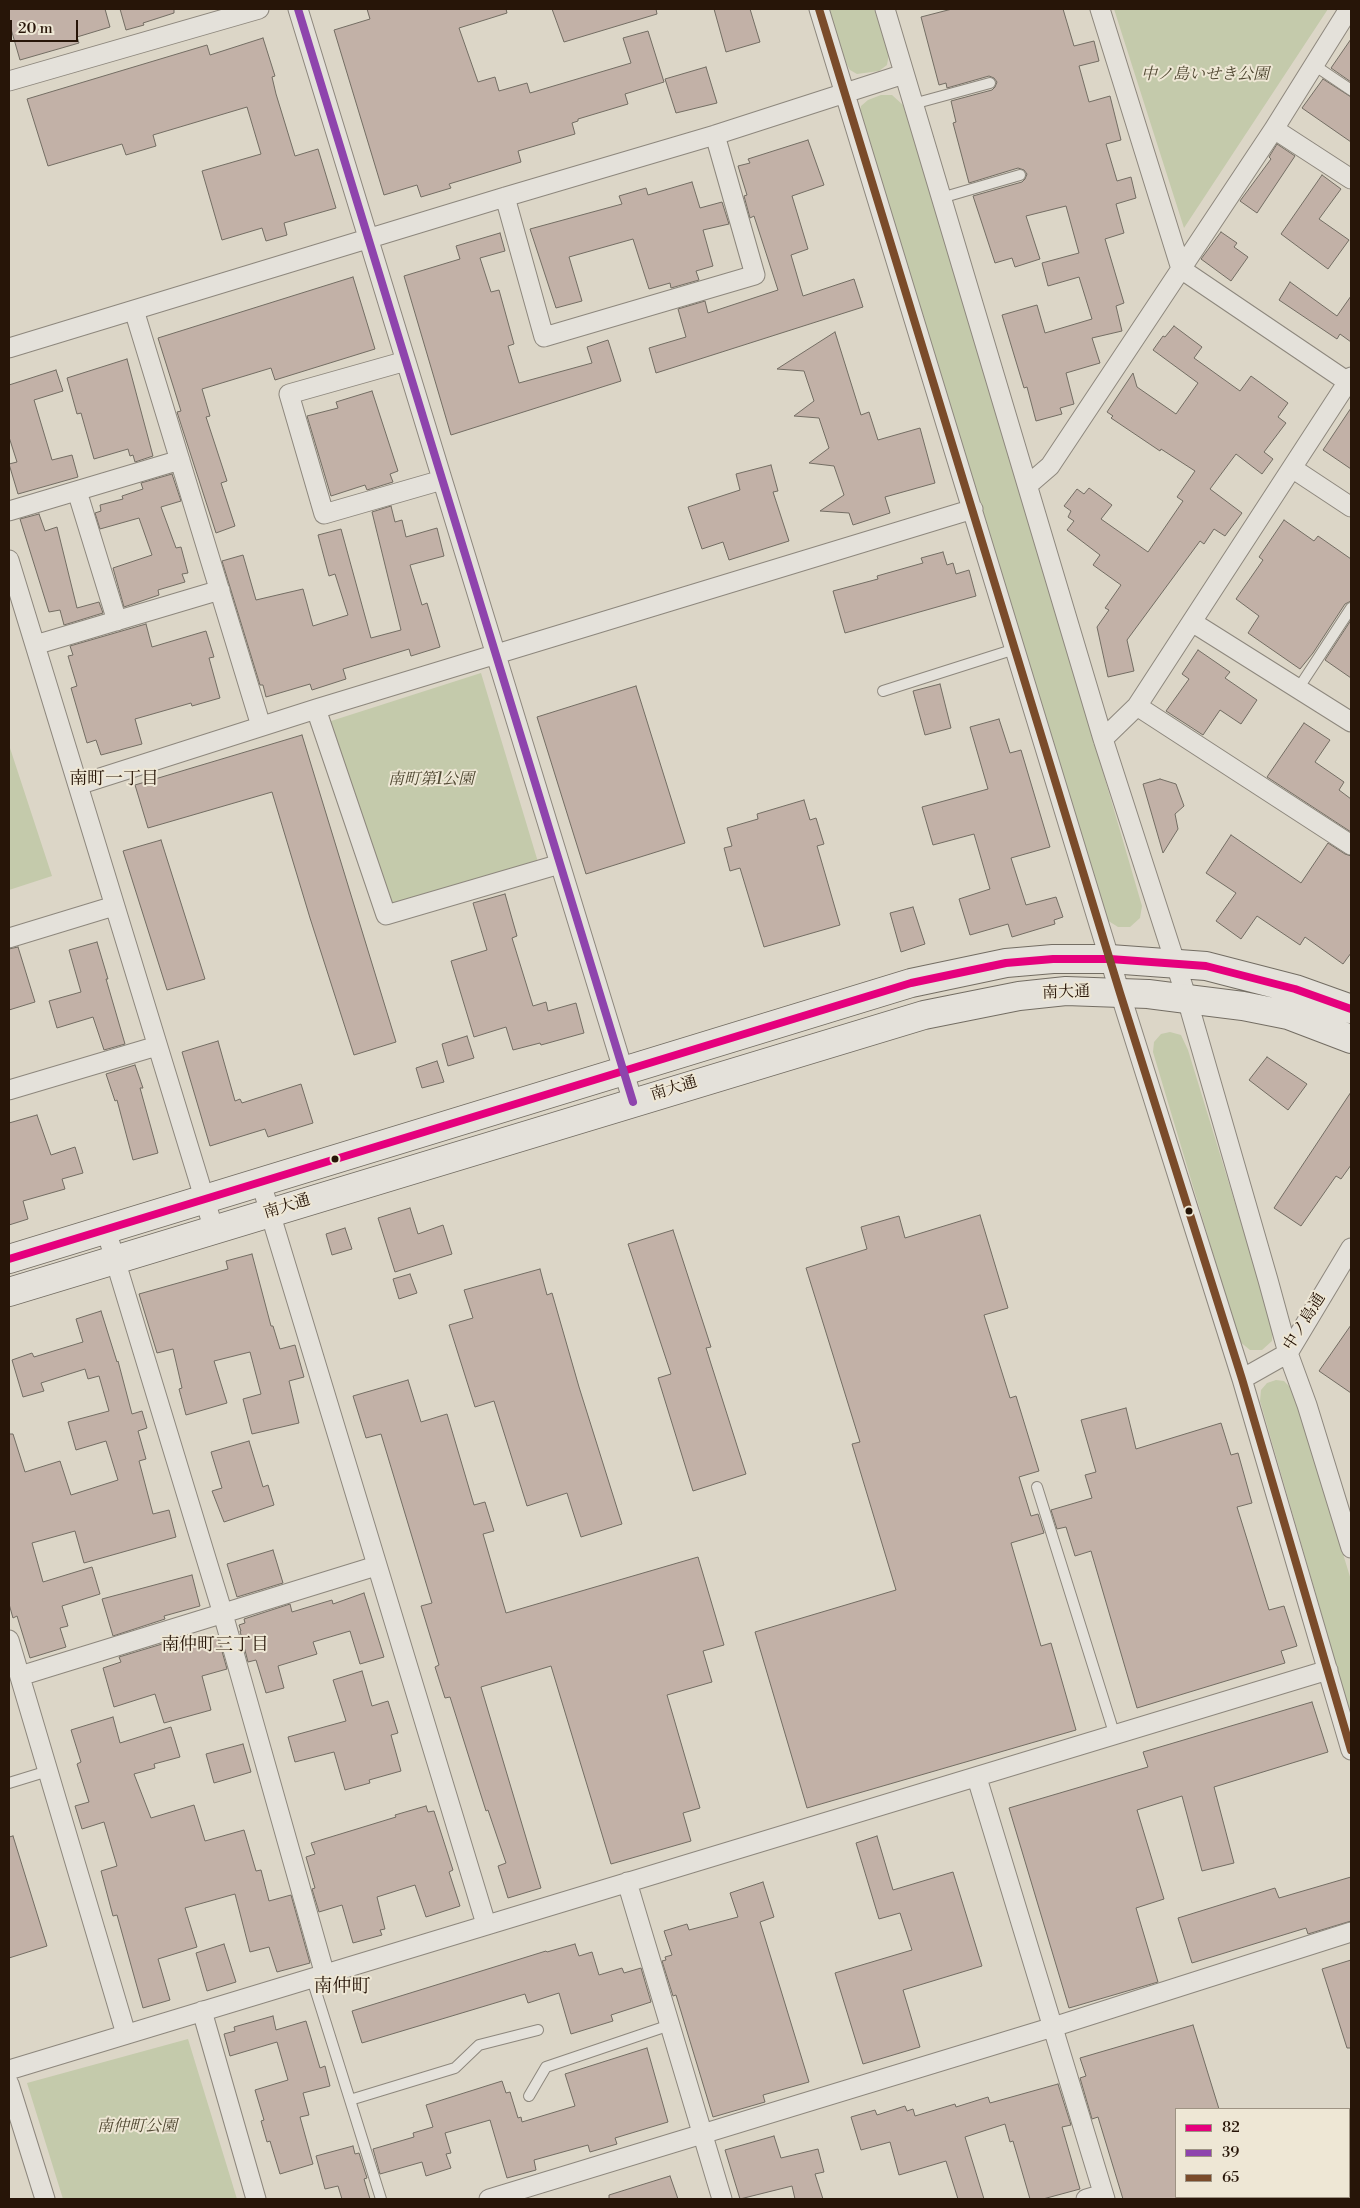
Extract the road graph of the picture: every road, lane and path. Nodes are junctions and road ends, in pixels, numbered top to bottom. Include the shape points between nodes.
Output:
1 (259, 9) edge
2 (298, 9) edge
3 (819, 9) edge
4 (887, 9) edge
5 (1100, 9) edge
6 (1349, 9) edge
7 (1314, 65) junction
8 (904, 74) junction
9 (9, 81) edge
10 (990, 83) dead end
11 (1351, 90) edge
12 (845, 94) junction
13 (913, 104) junction
14 (1274, 129) junction
15 (715, 135) junction
16 (1020, 175) dead end
17 (1351, 180) edge
18 (504, 197) junction
19 (941, 198) junction
20 (368, 238) junction
21 (1181, 269) junction
22 (134, 310) junction
23 (9, 348) edge
24 (406, 361) junction
25 (1349, 380) edge
26 (180, 460) junction
27 (1292, 468) junction
28 (442, 480) junction
29 (1028, 485) junction
30 (77, 491) junction
31 (1351, 507) edge
32 (973, 509) junction
33 (9, 511) edge
34 (9, 560) edge
35 (220, 590) junction
36 (1351, 608) edge
37 (116, 621) junction
38 (1192, 622) junction
39 (35, 645) junction
40 (1015, 649) junction
41 (495, 655) junction
42 (1298, 689) junction
43 (883, 690) dead end
44 (1137, 706) junction
45 (316, 709) junction
46 (1351, 722) edge
47 (261, 726) junction
48 (1103, 739) junction
49 (78, 785) junction
50 (1351, 846) edge
51 (560, 864) junction
52 (114, 906) junction
53 (9, 938) edge
54 (1110, 959) junction
55 (1175, 964) junction
56 (1120, 993) junction
57 (1187, 999) junction
58 (1351, 1009) edge
59 (1351, 1038) edge
60 (157, 1046) junction
61 (624, 1072) junction
62 (9, 1090) edge
63 (633, 1102) junction
64 (261, 1183) junction
65 (205, 1200) junction
66 (270, 1212) junction
67 (106, 1230) junction
68 (214, 1230) junction
69 (1351, 1248) edge
70 (9, 1259) edge
71 (116, 1259) junction
72 (9, 1292) edge
73 (1288, 1353) junction
74 (1242, 1379) junction
75 (1037, 1487) dead end
76 (1351, 1548) edge
77 (376, 1566) junction
78 (224, 1614) junction
79 (9, 1640) edge
80 (1328, 1670) junction
81 (20, 1676) junction
82 (1115, 1736) junction
83 (1351, 1750) edge
84 (48, 1771) junction
85 (976, 1778) junction
86 (9, 1783) edge
87 (627, 1882) junction
88 (486, 1924) junction
89 (1351, 1932) edge
90 (318, 1977) junction
91 (202, 2011) junction
92 (670, 2025) junction
93 (1053, 2027) junction
94 (538, 2030) dead end
95 (126, 2034) junction
96 (9, 2070) edge
97 (9, 2084) edge
98 (529, 2096) dead end
99 (350, 2100) junction
100 (704, 2134) junction
101 (1098, 2198) edge
102 (45, 2199) edge
103 (256, 2199) edge
104 (381, 2199) edge
105 (489, 2199) edge
106 (722, 2199) edge

1 - 9 street
2 - 20 street
3 - 12 street
4 - 8 street
5 - 21 street
6 - 7 street
7 - 11 lane
7 - 14 street
8 - 12 street
8 - 13 street
10 - 13 lane
12 - 15 street
12 - 32 street
13 - 19 street
14 - 17 street
14 - 21 street
15 - 18 street
15 - 18 street via 754,275 726,284 544,337
16 - 19 lane
18 - 20 street
19 - 29 street
20 - 22 street
20 - 24 street
21 - 25 street
21 - 29 street via 1050,466
22 - 23 street
22 - 26 street
24 - 28 street
24 - 28 street via 290,394 324,514
25 - 27 street
26 - 30 street
26 - 35 street
27 - 31 street
27 - 38 street
28 - 41 street
29 - 48 street
30 - 33 street
30 - 37 street
32 - 40 street
32 - 41 street
34 - 39 street
35 - 37 street
35 - 47 street
36 - 42 lane
37 - 39 street
38 - 42 street
38 - 44 street
39 - 49 street
40 - 43 lane
40 - 54 street
41 - 45 street
41 - 51 street
42 - 46 street
44 - 48 street
44 - 50 street
45 - 47 street
45 - 51 street via 386,915
47 - 49 street
48 - 55 street
49 - 52 street
51 - 61 street
52 - 53 street
52 - 60 street
54 - 55 street, 南大通
54 - 56 street
54 - 61 street, 南大通 via 1053,959 1006,964 911,983
55 - 57 street
55 - 58 street, 南大通 via 1206,966 1295,989
56 - 57 street, 南大通
56 - 63 street, 南大通 via 1066,991 1019,996 924,1014
56 - 74 street
57 - 59 street, 南大通 via 1288,1015
57 - 73 street
60 - 62 street
60 - 65 street
61 - 63 street
61 - 64 street, 南大通
63 - 66 street, 南大通
64 - 65 street, 南大通
64 - 66 street
65 - 67 street, 南大通
65 - 68 street
66 - 68 street, 南大通
66 - 77 street
67 - 70 street, 南大通
67 - 71 street
68 - 71 street, 南大通
69 - 73 street, 中ノ島通
71 - 72 street, 南大通
71 - 78 street
73 - 74 street, 中ノ島通
73 - 76 street
74 - 80 street
75 - 82 lane
77 - 78 street
77 - 88 street
78 - 81 street
78 - 90 street
79 - 81 street
80 - 82 street
80 - 83 street
81 - 84 street
82 - 85 street
84 - 86 lane
84 - 95 street
85 - 87 street
85 - 93 street
87 - 88 street
87 - 92 street
88 - 90 street
89 - 93 street
90 - 91 street
90 - 99 lane
91 - 95 street
91 - 103 street
92 - 98 lane via 546,2067
92 - 100 street
93 - 100 street
93 - 101 street
94 - 99 lane via 479,2045 455,2068
95 - 96 street
97 - 102 street
99 - 104 lane
100 - 105 street
100 - 106 street

